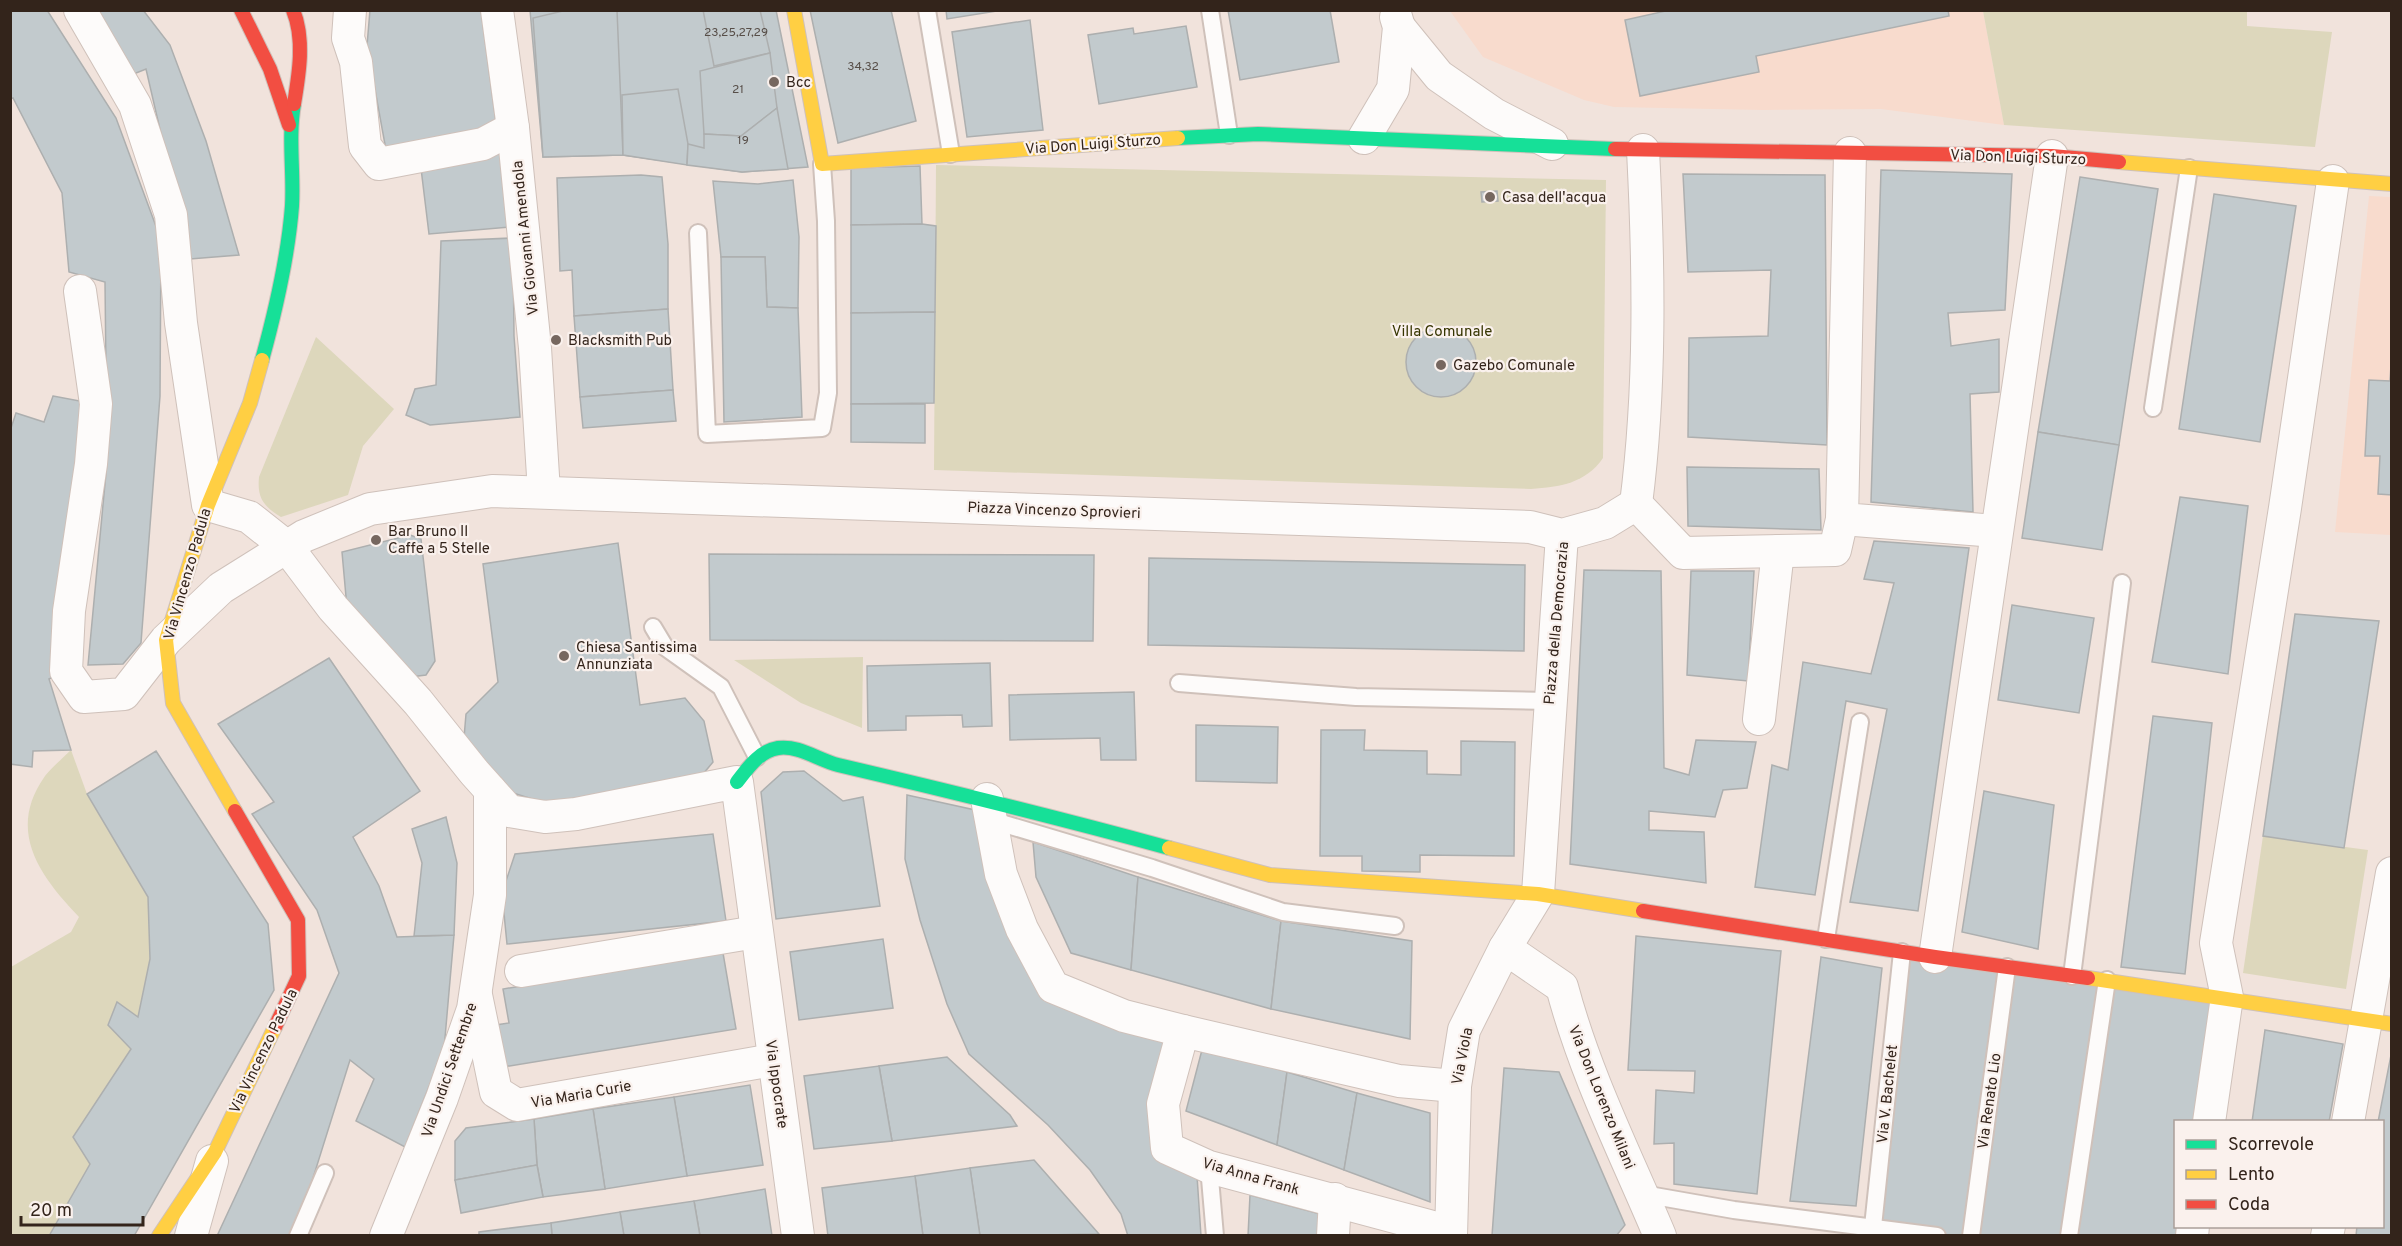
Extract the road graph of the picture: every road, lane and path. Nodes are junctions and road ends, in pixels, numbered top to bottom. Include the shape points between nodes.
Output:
1 (80, 10) edge
2 (241, 10) edge
3 (293, 10) edge
4 (350, 10) edge
5 (497, 10) edge
6 (794, 10) edge
7 (927, 10) edge
8 (1210, 10) edge
9 (1397, 19) edge
10 (290, 127) junction
11 (513, 128) junction
12 (1229, 135) junction
13 (1364, 138) junction
14 (1552, 144) junction
15 (1643, 150) junction
16 (1850, 153) junction
17 (951, 154) junction
18 (2052, 156) junction
19 (822, 164) junction
20 (2189, 168) junction
21 (2333, 181) junction
22 (2391, 184) edge
23 (698, 233) dead end
24 (80, 291) dead end
25 (2153, 408) dead end
26 (544, 492) junction
27 (1636, 504) junction
28 (208, 505) junction
29 (1842, 519) junction
30 (1996, 531) junction
31 (1562, 535) junction
32 (287, 547) junction
33 (1778, 551) junction
34 (2122, 583) dead end
35 (652, 627) dead end
36 (166, 640) junction
37 (1179, 683) dead end
38 (1550, 701) junction
39 (1760, 719) dead end
40 (1860, 722) dead end
41 (757, 756) junction
42 (737, 782) junction
43 (490, 790) junction
44 (989, 809) junction
45 (2391, 873) edge
46 (1538, 894) junction
47 (1395, 926) dead end
48 (756, 932) junction
49 (1826, 939) junction
50 (1505, 948) junction
51 (1902, 952) junction
52 (1935, 957) junction
53 (2007, 967) junction
54 (521, 971) dead end
55 (2072, 976) junction
56 (2108, 980) junction
57 (475, 989) junction
58 (2228, 997) junction
59 (2379, 1022) edge
60 (1183, 1031) junction
61 (773, 1060) junction
62 (1455, 1086) junction
63 (2209, 1120) edge
64 (2349, 1120) edge
65 (215, 1152) junction
66 (1209, 1167) junction
67 (325, 1173) dead end
68 (1643, 1194) junction
69 (1335, 1199) junction
70 (1872, 1232) edge
71 (1451, 1234) edge
72 (159, 1236) edge
73 (192, 1236) edge
74 (298, 1236) edge
75 (386, 1236) edge
76 (798, 1236) edge
77 (1215, 1236) edge
78 (1333, 1236) edge
79 (1660, 1236) edge
80 (1937, 1236) edge
81 (1971, 1236) edge
82 (2069, 1236) edge

1 - 28 street, Via Vincenzo Padula via 135,105 171,215 181,323
2 - 10 street via 270,69
3 - 10 street via 300,67
4 - 11 street via 348,38 356,62 365,146 379,164 483,144
5 - 11 street, Via Giovanni Amendola
6 - 19 street
7 - 17 lane
8 - 12 lane
9 - 13 street via 1393,89
9 - 14 street via 1439,76 1494,114
10 - 28 street via 292,205 280,294 250,403
11 - 26 street, Via Giovanni Amendola via 536,348
12 - 13 street, Via Don Luigi Sturzo
12 - 17 street, Via Don Luigi Sturzo
13 - 14 street, Via Don Luigi Sturzo
14 - 15 street, Via Don Luigi Sturzo
15 - 16 street, Via Don Luigi Sturzo
15 - 27 street via 1645,434
16 - 18 street, Via Don Luigi Sturzo
16 - 29 street
17 - 19 street, Via Don Luigi Sturzo
18 - 20 street, Via Don Luigi Sturzo
18 - 30 street
19 - 23 lane via 828,382 822,428 707,434
20 - 21 street, Via Don Luigi Sturzo
20 - 25 lane
21 - 22 street, Via Don Luigi Sturzo
21 - 58 street via 2216,943
24 - 36 street, Piazza Vincenzo Sprovieri via 96,404 69,611 66,671 84,697 124,694
26 - 31 street, Piazza Vincenzo Sprovieri via 1530,527
26 - 32 street, Piazza Vincenzo Sprovieri via 492,491 370,509
27 - 31 street, Piazza della Democrazia via 1605,523
27 - 33 street via 1683,553
28 - 32 street via 249,517
28 - 36 street, Via Vincenzo Padula
29 - 30 street
29 - 33 street via 1835,550
30 - 52 street
31 - 38 street, Piazza della Democrazia
32 - 36 street, Piazza Vincenzo Sprovieri via 221,588
32 - 43 street via 333,608
33 - 39 street
34 - 55 lane
35 - 41 lane via 665,647 721,687
36 - 65 street, Via Vincenzo Padula via 173,703 298,920 299,976
37 - 38 lane via 1356,697
38 - 46 street, Piazza della Democrazia
40 - 49 lane
41 - 42 street
41 - 44 street via 777,748 797,749 834,764
42 - 43 street via 545,817 509,810
42 - 48 street, Via Ippocrate
43 - 57 street, Via Undici Settembre via 490,895
44 - 46 street via 1270,875
44 - 47 lane via 1283,912
44 - 60 street via 1000,874 1022,929 1053,987 1124,1016
45 - 59 street
46 - 49 street
46 - 50 street, Via Viola
48 - 54 street
48 - 61 street, Via Ippocrate
49 - 51 street
50 - 62 street, Via Viola via 1464,1030
50 - 68 street, Via Don Lorenzo Milani via 1562,987 1575,1038
51 - 52 street
51 - 70 lane, Via V. Bachelet
52 - 53 street
53 - 55 street
53 - 81 lane, Via Renato Lio
55 - 56 street
56 - 58 street
56 - 82 lane
57 - 61 street, Via Maria Curie via 496,1092 517,1105
57 - 75 street, Via Undici Settembre via 473,1009 442,1098
58 - 59 street
58 - 63 street
59 - 64 street
60 - 62 street via 1399,1081
60 - 66 street, Via Anna Frank via 1163,1104 1167,1148
61 - 76 street, Via Ippocrate
62 - 71 street, Via Viola
65 - 72 street, Via Vincenzo Padula
65 - 73 street
66 - 69 street, Via Anna Frank
66 - 77 lane
67 - 74 lane
68 - 70 lane
68 - 79 street, Via Don Lorenzo Milani
69 - 71 street, Via Anna Frank
69 - 78 street
70 - 80 lane

